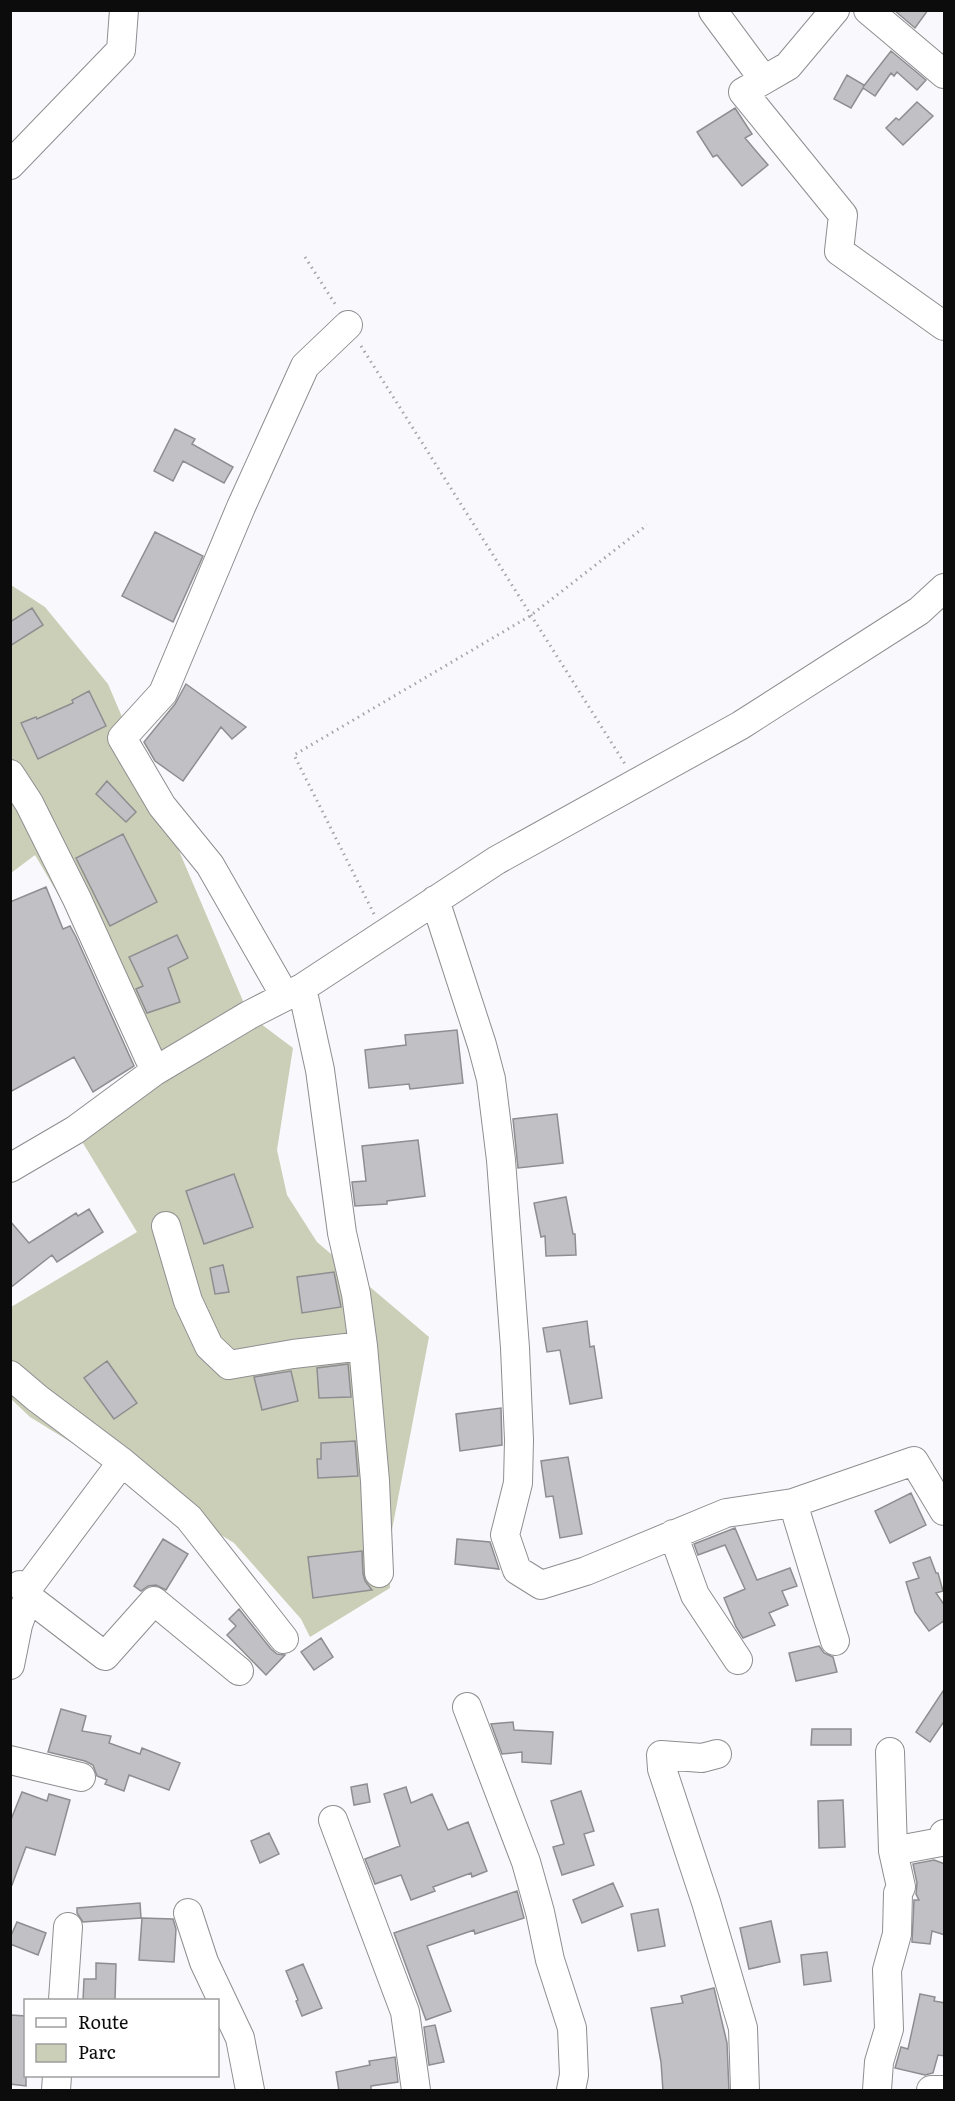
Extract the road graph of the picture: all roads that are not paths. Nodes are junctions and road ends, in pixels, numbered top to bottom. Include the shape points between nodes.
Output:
1 (124, 10) edge
2 (868, 10) edge
3 (713, 11) edge
4 (829, 13) edge
5 (945, 74) edge
6 (764, 80) junction
7 (10, 165) edge
8 (348, 325) road end
9 (945, 326) edge
10 (945, 588) edge
11 (10, 774) edge
12 (435, 900) junction
13 (294, 992) junction
14 (155, 1071) junction
15 (14, 1172) edge
16 (166, 1226) dead end
17 (363, 1346) junction
18 (10, 1375) edge
19 (122, 1462) junction
20 (793, 1503) junction
21 (945, 1511) edge
22 (673, 1534) junction
23 (379, 1573) dead end
24 (22, 1588) edge
25 (284, 1639) dead end
26 (835, 1641) dead end
27 (738, 1660) dead end
28 (10, 1665) edge
29 (239, 1671) dead end
30 (467, 1707) dead end
31 (890, 1752) dead end
32 (717, 1754) dead end
33 (10, 1760) edge
34 (81, 1777) dead end
35 (333, 1820) dead end
36 (943, 1840) edge
37 (893, 1851) junction
38 (188, 1913) dead end
39 (68, 1927) dead end
40 (63, 1999) edge
41 (945, 2090) edge
42 (250, 2091) edge
43 (416, 2091) edge
44 (572, 2091) edge
45 (745, 2091) edge
46 (877, 2091) edge
47 (931, 2091) edge

1 - 7 street via 121,50
2 - 5 street
3 - 6 street
4 - 6 street via 788,66
6 - 9 street via 743,92 843,214 838,251
8 - 13 street via 305,366 240,507 163,693 122,738 162,806 210,865
10 - 12 street via 919,611 741,725 497,860
11 - 14 street via 29,803 77,899
12 - 13 street
12 - 22 street via 483,1046 501,1160 519,1440 518,1483 505,1535 517,1570 541,1585 586,1571
13 - 14 street
13 - 17 street via 320,1070 342,1233
14 - 15 street
16 - 17 street via 188,1302 209,1346 229,1365
17 - 23 street
18 - 19 street
19 - 24 street
19 - 25 street via 189,1518
20 - 21 street via 914,1461
20 - 22 street via 726,1513
20 - 26 street
22 - 27 street via 695,1595
24 - 28 street
24 - 29 street via 105,1656 154,1601
30 - 44 street via 526,1862 550,1960 572,2028
31 - 37 street
32 - 45 street via 702,1758 661,1755 662,1769 743,2028
33 - 34 street
35 - 43 street via 405,2012
36 - 37 street
37 - 46 street via 901,1887 896,1942 887,1970 889,2029 879,2062
38 - 42 street via 204,1962 240,2038
39 - 40 street
41 - 47 street

